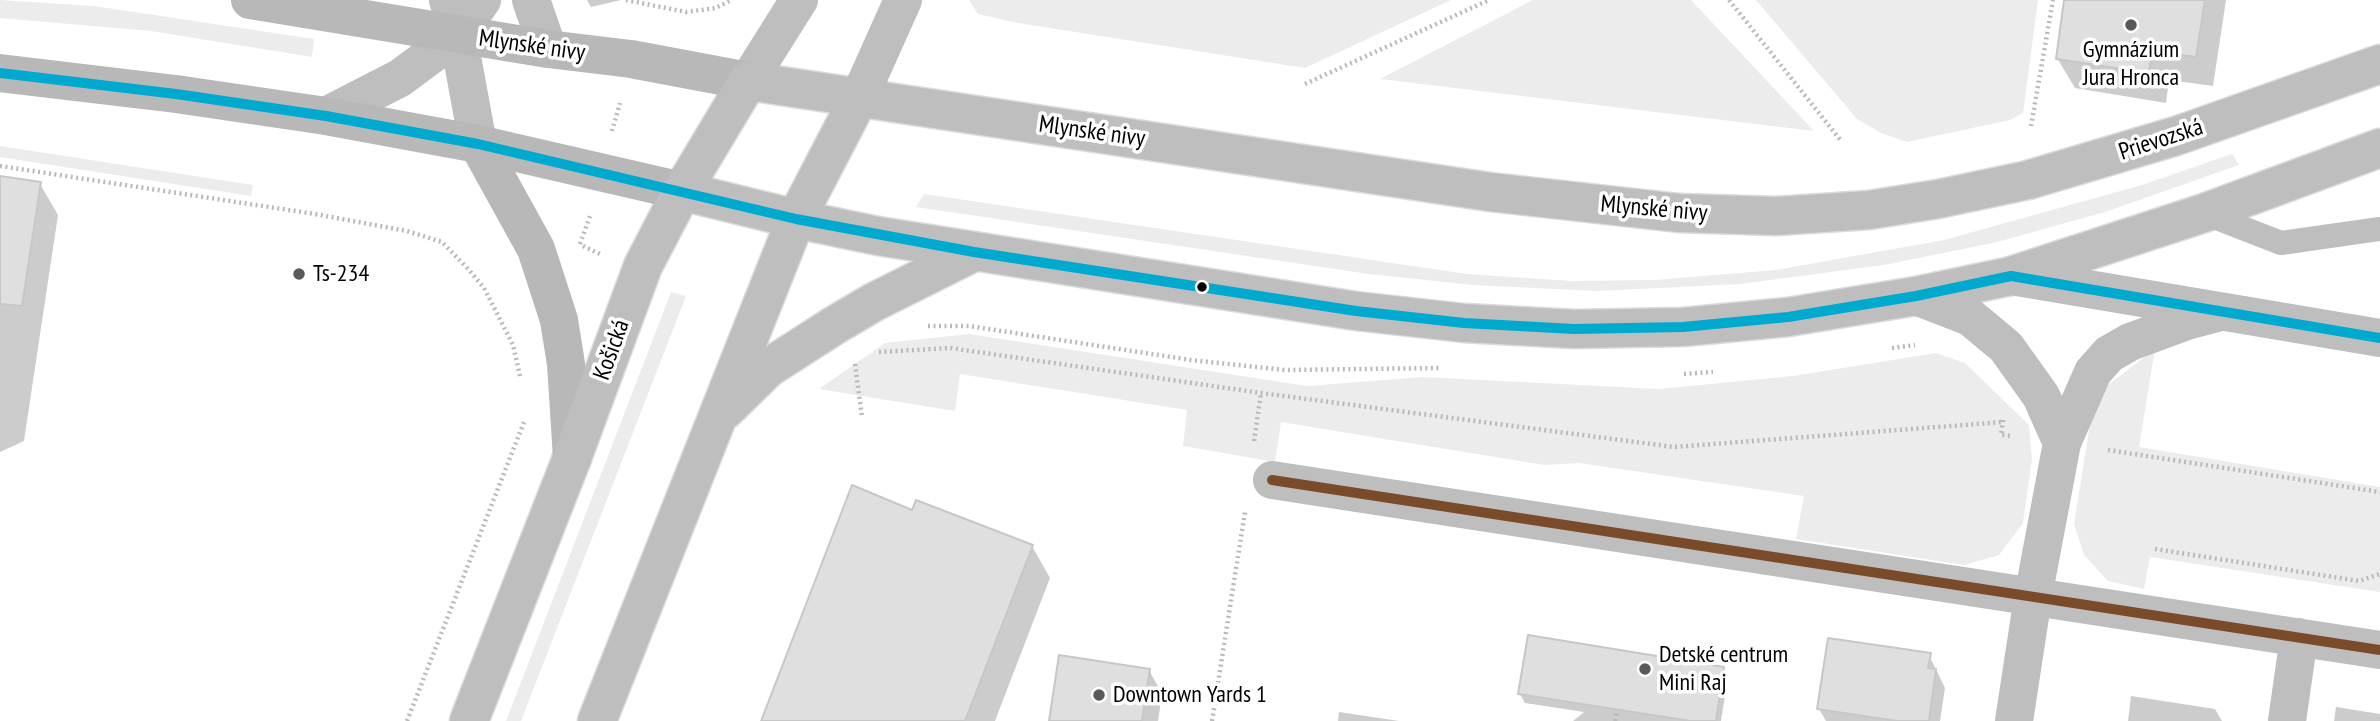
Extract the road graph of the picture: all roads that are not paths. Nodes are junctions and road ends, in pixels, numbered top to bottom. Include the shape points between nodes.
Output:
1 (250, 0) edge
2 (482, 0) edge
3 (531, 0) edge
4 (799, 0) edge
5 (903, 0) edge
6 (453, 17) edge
7 (548, 49) junction
8 (2380, 64) edge
9 (0, 73) edge
10 (748, 80) junction
11 (860, 96) junction
12 (326, 116) junction
13 (478, 144) junction
14 (2380, 148) edge
15 (682, 191) junction
16 (1938, 199) joint
17 (2204, 213) junction
18 (796, 219) junction
19 (2380, 229) edge
20 (974, 252) junction
21 (2011, 276) junction
22 (1916, 296) junction
23 (2221, 312) junction
24 (2380, 338) edge
25 (716, 418) junction
26 (2059, 436) junction
27 (572, 458) junction
28 (1257, 478) road end
29 (2033, 597) junction
30 (2299, 637) junction
31 (2380, 650) edge
32 (469, 721) edge
33 (597, 721) edge
34 (2014, 721) edge
35 (2287, 721) edge

1 - 6 main road, Mlynské nivy
2 - 6 main road
3 - 7 main road
4 - 10 main road, Košická
5 - 11 main road
6 - 7 main road, Mlynské nivy
6 - 12 main road via 400,78
6 - 13 main road
7 - 10 main road, Mlynské nivy
8 - 16 main road, Prievozská via 2176,136 2028,180
9 - 12 main road
10 - 11 main road, Mlynské nivy
10 - 15 main road, Košická
11 - 16 main road, Mlynské nivy via 1490,192 1679,213 1776,216 1870,210
11 - 18 main road
12 - 13 main road
13 - 15 main road
13 - 27 main road via 536,249 559,320
14 - 17 main road
15 - 18 main road
15 - 27 main road, Košická via 643,266
17 - 19 lane via 2281,243
17 - 21 main road
18 - 20 main road
18 - 25 main road
20 - 22 main road via 1356,311 1574,330 1683,327 1788,317
20 - 25 main road via 874,302 768,368
21 - 22 main road
21 - 23 main road
22 - 26 main road via 1970,317 2006,347 2041,396
23 - 24 main road
23 - 26 main road via 2130,342 2109,354
25 - 33 main road
26 - 29 main road
27 - 32 main road, Košická
28 - 29 main road
29 - 30 main road
29 - 34 main road
30 - 31 main road
30 - 35 main road

